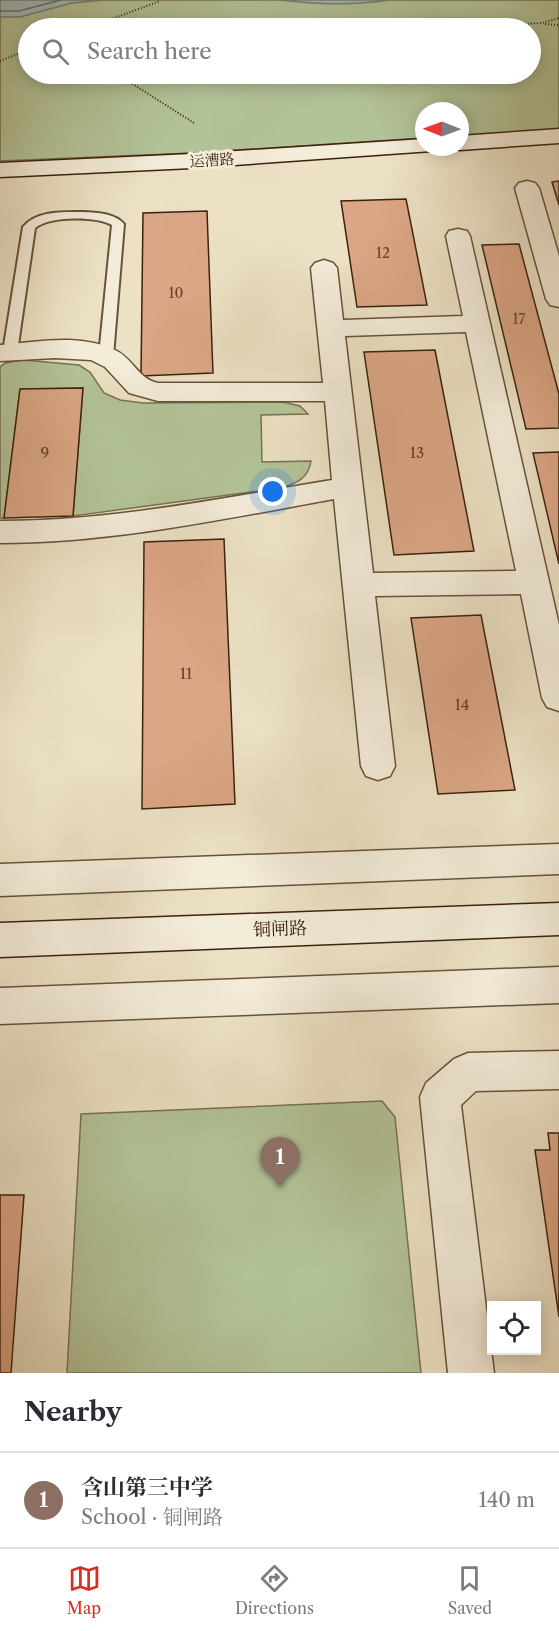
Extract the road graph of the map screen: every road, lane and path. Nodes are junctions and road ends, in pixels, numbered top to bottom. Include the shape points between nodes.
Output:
1 (160, 1) edge
2 (114, 18) edge
3 (559, 18) edge
4 (542, 24) joint
5 (559, 26) edge
6 (18, 54) edge
7 (0, 61) edge
8 (133, 84) edge
9 (194, 123) dead end
10 (559, 136) edge
11 (469, 142) edge
12 (415, 147) edge
13 (0, 170) edge
14 (526, 188) dead end
15 (458, 236) dead end
16 (324, 268) dead end
17 (558, 290) edge
18 (477, 324) junction
19 (330, 328) junction
20 (5, 352) edge
21 (106, 356) junction
22 (337, 392) junction
23 (348, 488) junction
24 (0, 532) edge
25 (534, 582) junction
26 (358, 585) junction
27 (559, 698) edge
28 (378, 766) dead end
29 (559, 859) edge
30 (0, 880) edge
31 (559, 919) edge
32 (0, 940) edge
33 (559, 985) edge
34 (0, 1006) edge
35 (559, 1070) edge
36 (471, 1373) edge

1 - 2 path
3 - 4 path
4 - 5 path
6 - 7 path
8 - 9 path
10 - 11 street
12 - 13 street, 运漕路
14 - 17 street
15 - 18 street
16 - 19 street
18 - 19 street
18 - 25 street
19 - 22 street
20 - 21 street via 83,350
20 - 21 lane via 29,227 45,218 102,216 113,218 118,224
21 - 22 street via 144,391
22 - 23 street
23 - 24 street via 128,524 52,532
23 - 26 street
25 - 26 street
25 - 27 street
26 - 28 street
29 - 30 street
31 - 32 street, 铜闸路
33 - 34 street
35 - 36 street via 468,1072 440,1097

